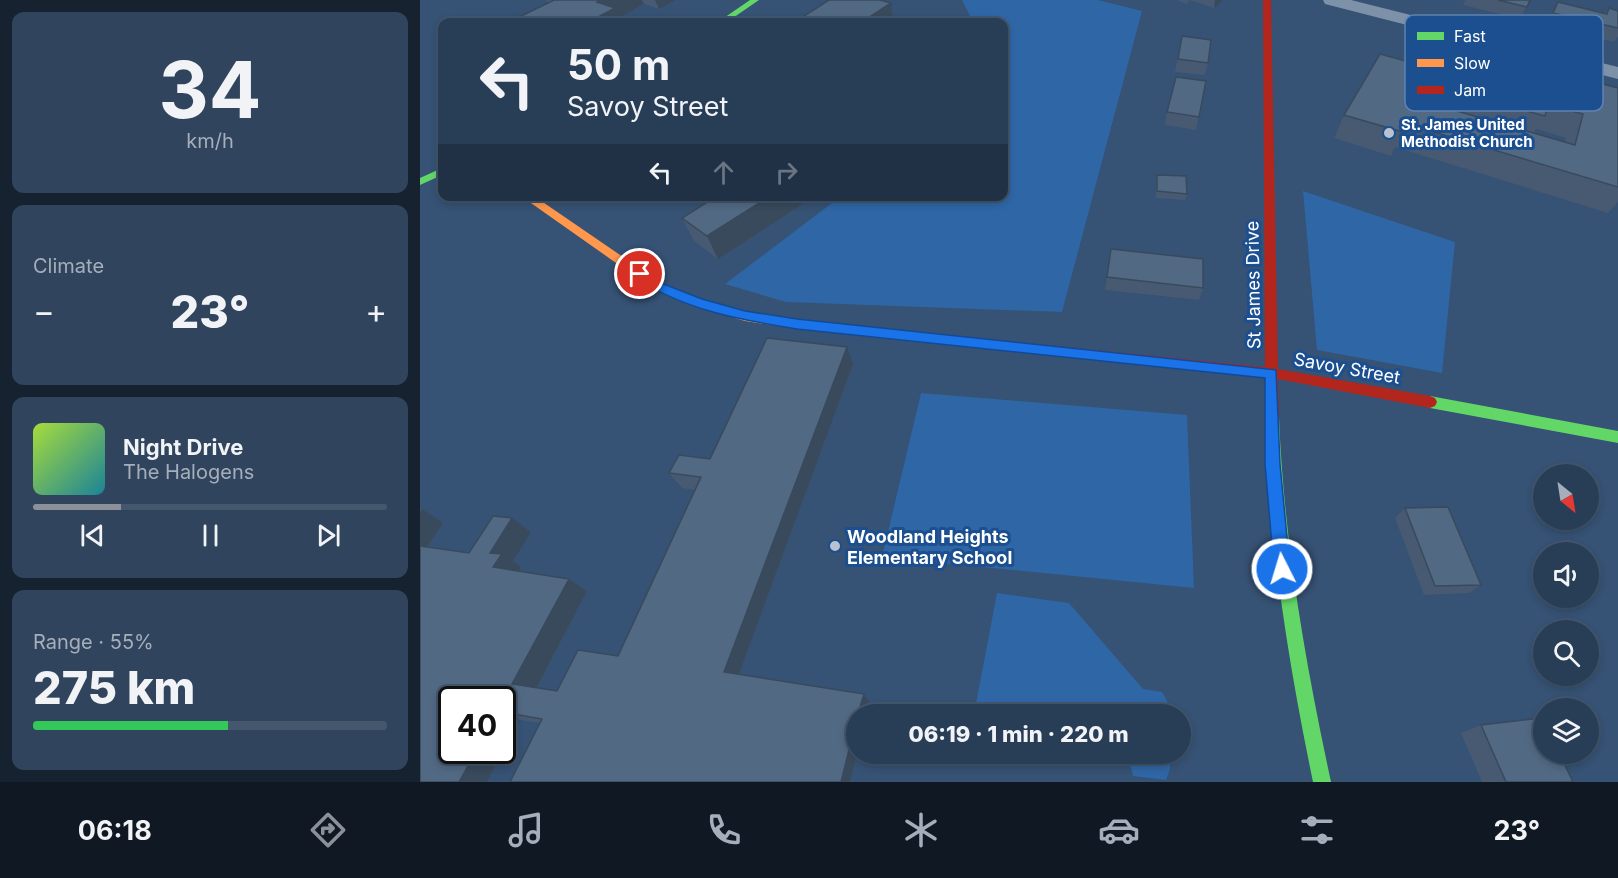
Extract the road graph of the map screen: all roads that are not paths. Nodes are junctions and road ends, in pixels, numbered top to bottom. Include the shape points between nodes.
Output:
1 (755, 0) edge
2 (1268, 0) edge
3 (1331, 0) edge
4 (728, 18) edge
5 (1405, 19) edge
6 (1603, 69) edge
7 (1618, 73) edge
8 (438, 173) edge
9 (420, 182) edge
10 (533, 201) edge
11 (1272, 373) junction
12 (1618, 436) edge
13 (1322, 782) edge

1 - 4 street
2 - 11 street, St James Drive
3 - 5 street
6 - 7 street
8 - 9 street
10 - 11 street, Savoy Street via 657,286 745,316
11 - 12 street, Savoy Street
11 - 13 street, St James Drive via 1273,464 1282,569

